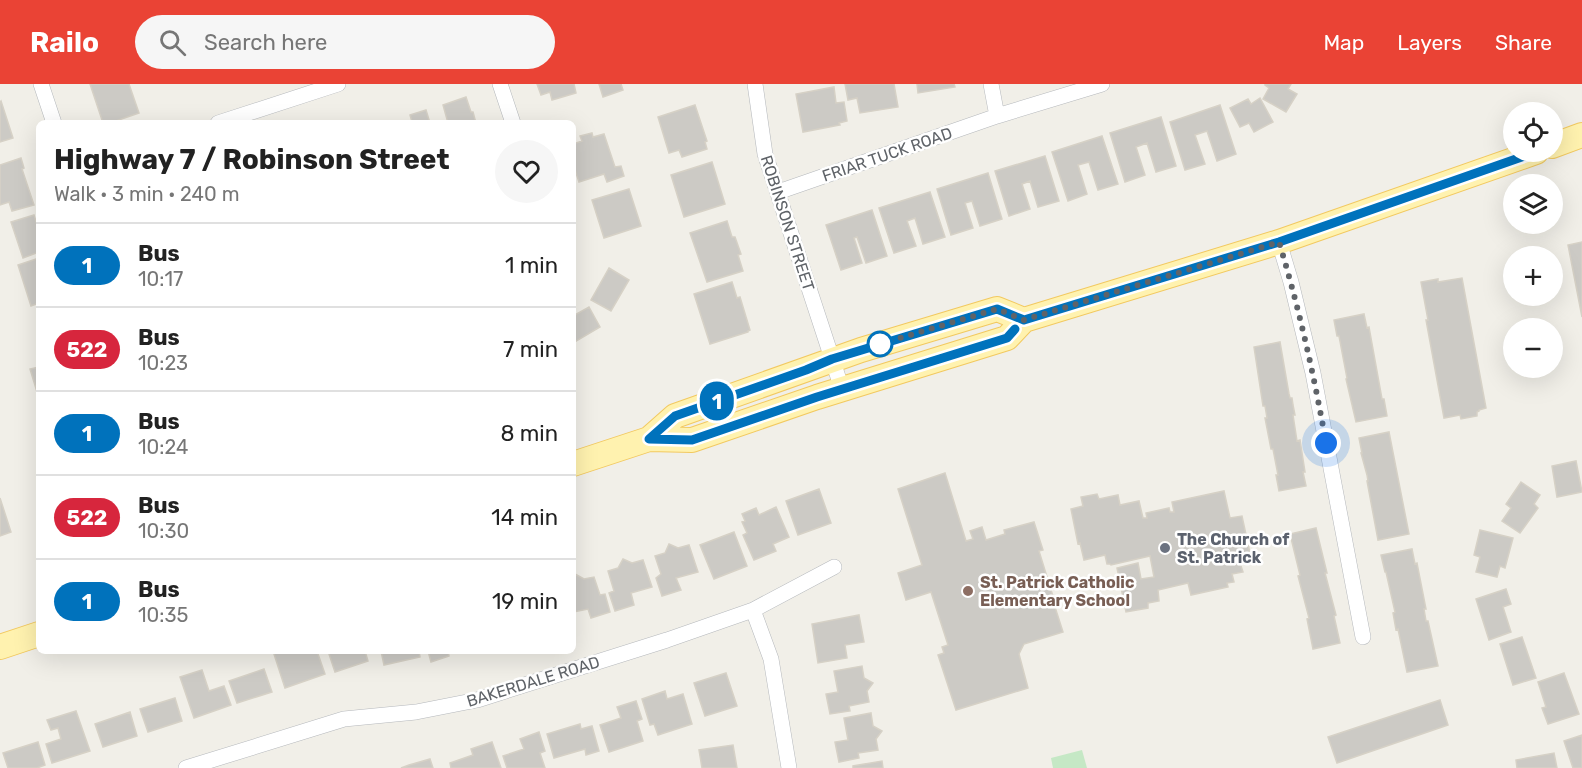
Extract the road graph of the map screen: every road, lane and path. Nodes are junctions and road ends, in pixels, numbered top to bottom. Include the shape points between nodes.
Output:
1 (41, 84) edge
2 (338, 84) edge
3 (500, 84) edge
4 (755, 84) edge
5 (991, 84) edge
6 (1102, 84) edge
7 (997, 116) junction
8 (53, 120) edge
9 (227, 120) edge
10 (512, 120) edge
11 (1582, 135) edge
12 (1563, 142) edge
13 (1507, 162) edge
14 (778, 192) junction
15 (1279, 242) junction
16 (1024, 320) junction
17 (832, 359) junction
18 (842, 389) junction
19 (649, 439) junction
20 (576, 463) edge
21 (834, 567) dead end
22 (753, 610) junction
23 (36, 635) edge
24 (1363, 637) dead end
25 (0, 647) edge
26 (186, 768) edge
27 (789, 768) edge

1 - 8 street
2 - 9 street
3 - 10 street
4 - 14 street, ROBINSON STREET via 765,154
5 - 7 street
6 - 7 street, FRIAR TUCK ROAD
7 - 14 street, FRIAR TUCK ROAD
11 - 12 main road
13 - 15 main road
14 - 17 street, ROBINSON STREET
15 - 16 main road
15 - 24 street via 1313,373
16 - 17 main road via 997,309
16 - 18 main road via 1007,338
17 - 18 street
17 - 19 main road via 675,416
18 - 19 main road via 692,440
19 - 20 main road
21 - 22 street, BAKERDALE ROAD
22 - 26 street, BAKERDALE ROAD via 477,700 416,712 344,719
22 - 27 street via 771,659
23 - 25 main road

